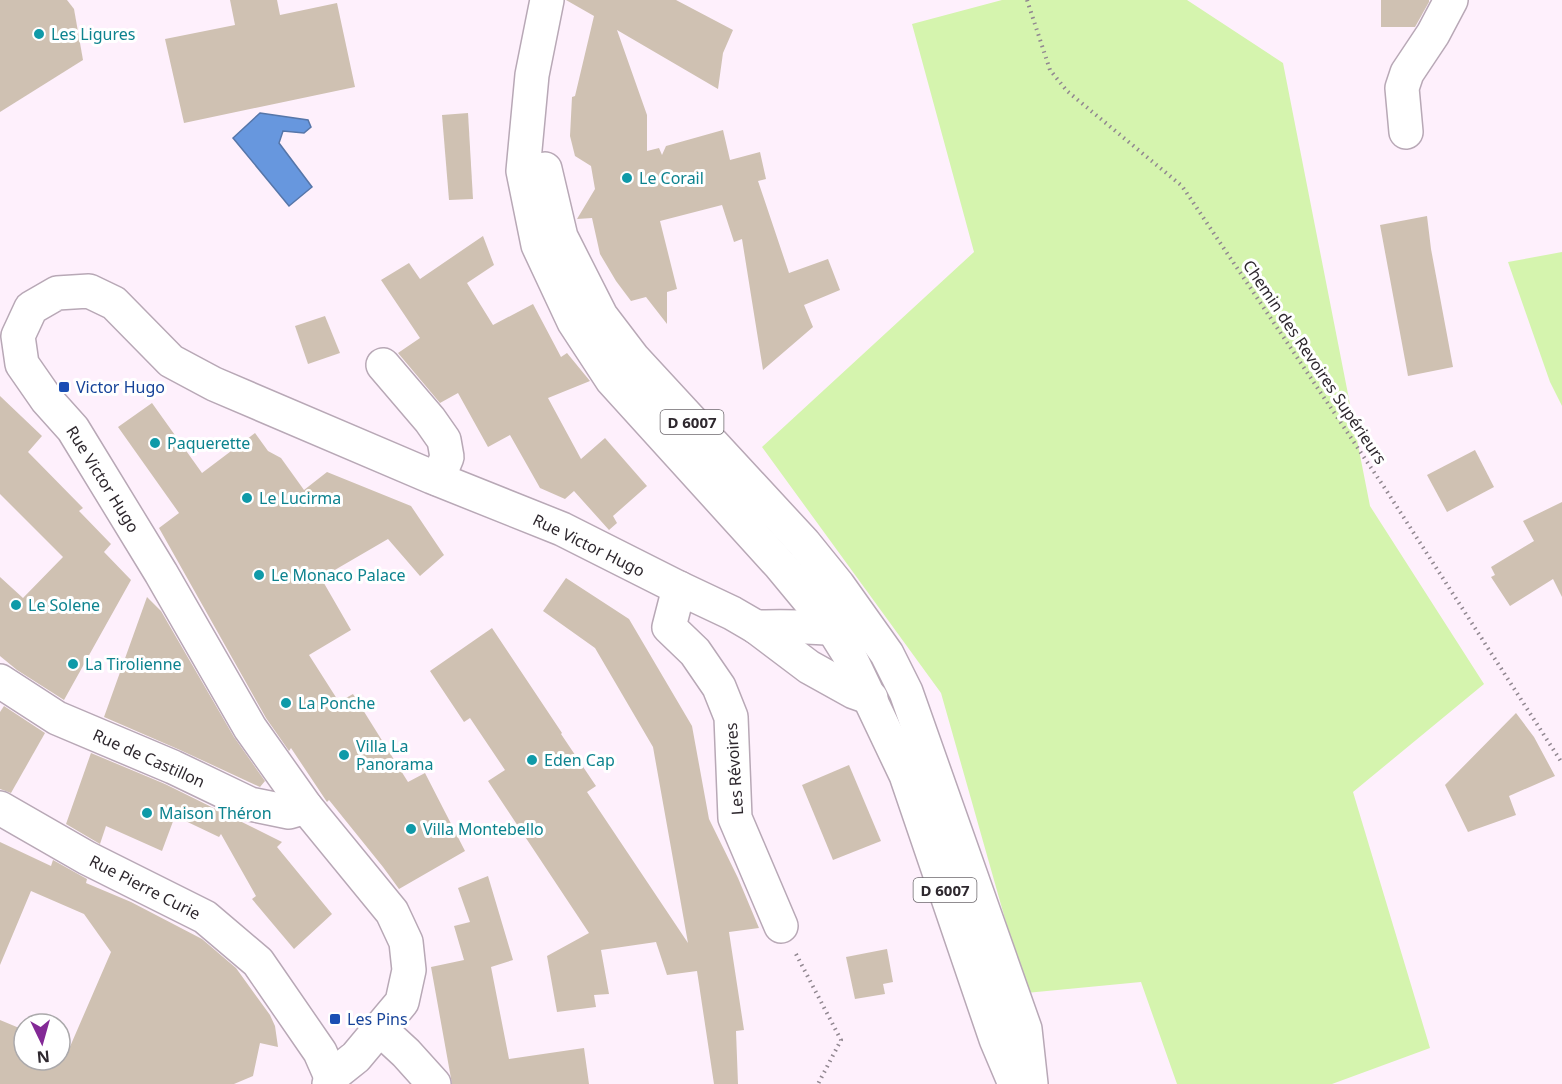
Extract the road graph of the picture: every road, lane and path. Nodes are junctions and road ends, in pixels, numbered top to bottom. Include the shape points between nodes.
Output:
1 (547, 0) edge
2 (1027, 0) edge
3 (1451, 0) edge
4 (1406, 132) dead end
5 (595, 330) junction
6 (383, 365) dead end
7 (438, 479) junction
8 (838, 585) junction
9 (679, 588) junction
10 (756, 627) junction
11 (843, 638) junction
12 (809, 667) junction
13 (0, 681) edge
14 (871, 698) junction
15 (922, 736) junction
16 (1562, 763) edge
17 (306, 807) junction
18 (0, 808) edge
19 (782, 926) joint
20 (380, 1029) junction
21 (330, 1081) edge
22 (434, 1084) edge
23 (818, 1084) edge
24 (1016, 1084) edge
25 (1031, 1084) edge

1 - 5 street, D 6007 via 532,75 523,171 538,245 574,322
2 - 16 path, Chemin des Revoires Supérieurs via 1050,70 1067,91 1182,186 1386,490
3 - 4 street via 1407,72 1402,88
5 - 8 street, D 6007 via 633,358
5 - 11 street, D 6007 via 612,380
6 - 7 street via 444,440 447,458
7 - 9 street, Rue Victor Hugo via 562,529
7 - 17 street, Rue Victor Hugo via 214,384 171,361 114,303 89,291 57,293 32,308 18,336 22,364 74,429 250,728
8 - 11 street
8 - 15 street, D 6007 via 887,654
9 - 10 street, Rue Victor Hugo
9 - 19 street, Les Révoires via 669,627 695,652 719,687 731,717 735,818
10 - 11 street, Rue Victor Hugo
10 - 12 street, Rue Victor Hugo
11 - 12 street
11 - 14 street, D 6007
11 - 15 street via 858,637 886,689
12 - 14 street, Rue Victor Hugo
13 - 17 street, Rue de Castillon via 57,718 250,804 289,812
14 - 24 street, D 6007 via 906,775 996,1040
15 - 25 street, D 6007 via 1025,1029
17 - 20 street, Rue Victor Hugo via 392,912 406,942 409,970 402,1002
18 - 21 street, Rue Pierre Curie via 87,858 205,917 258,962 320,1052
19 - 23 path via 841,1040
20 - 21 street, Rue Victor Hugo
20 - 22 street

